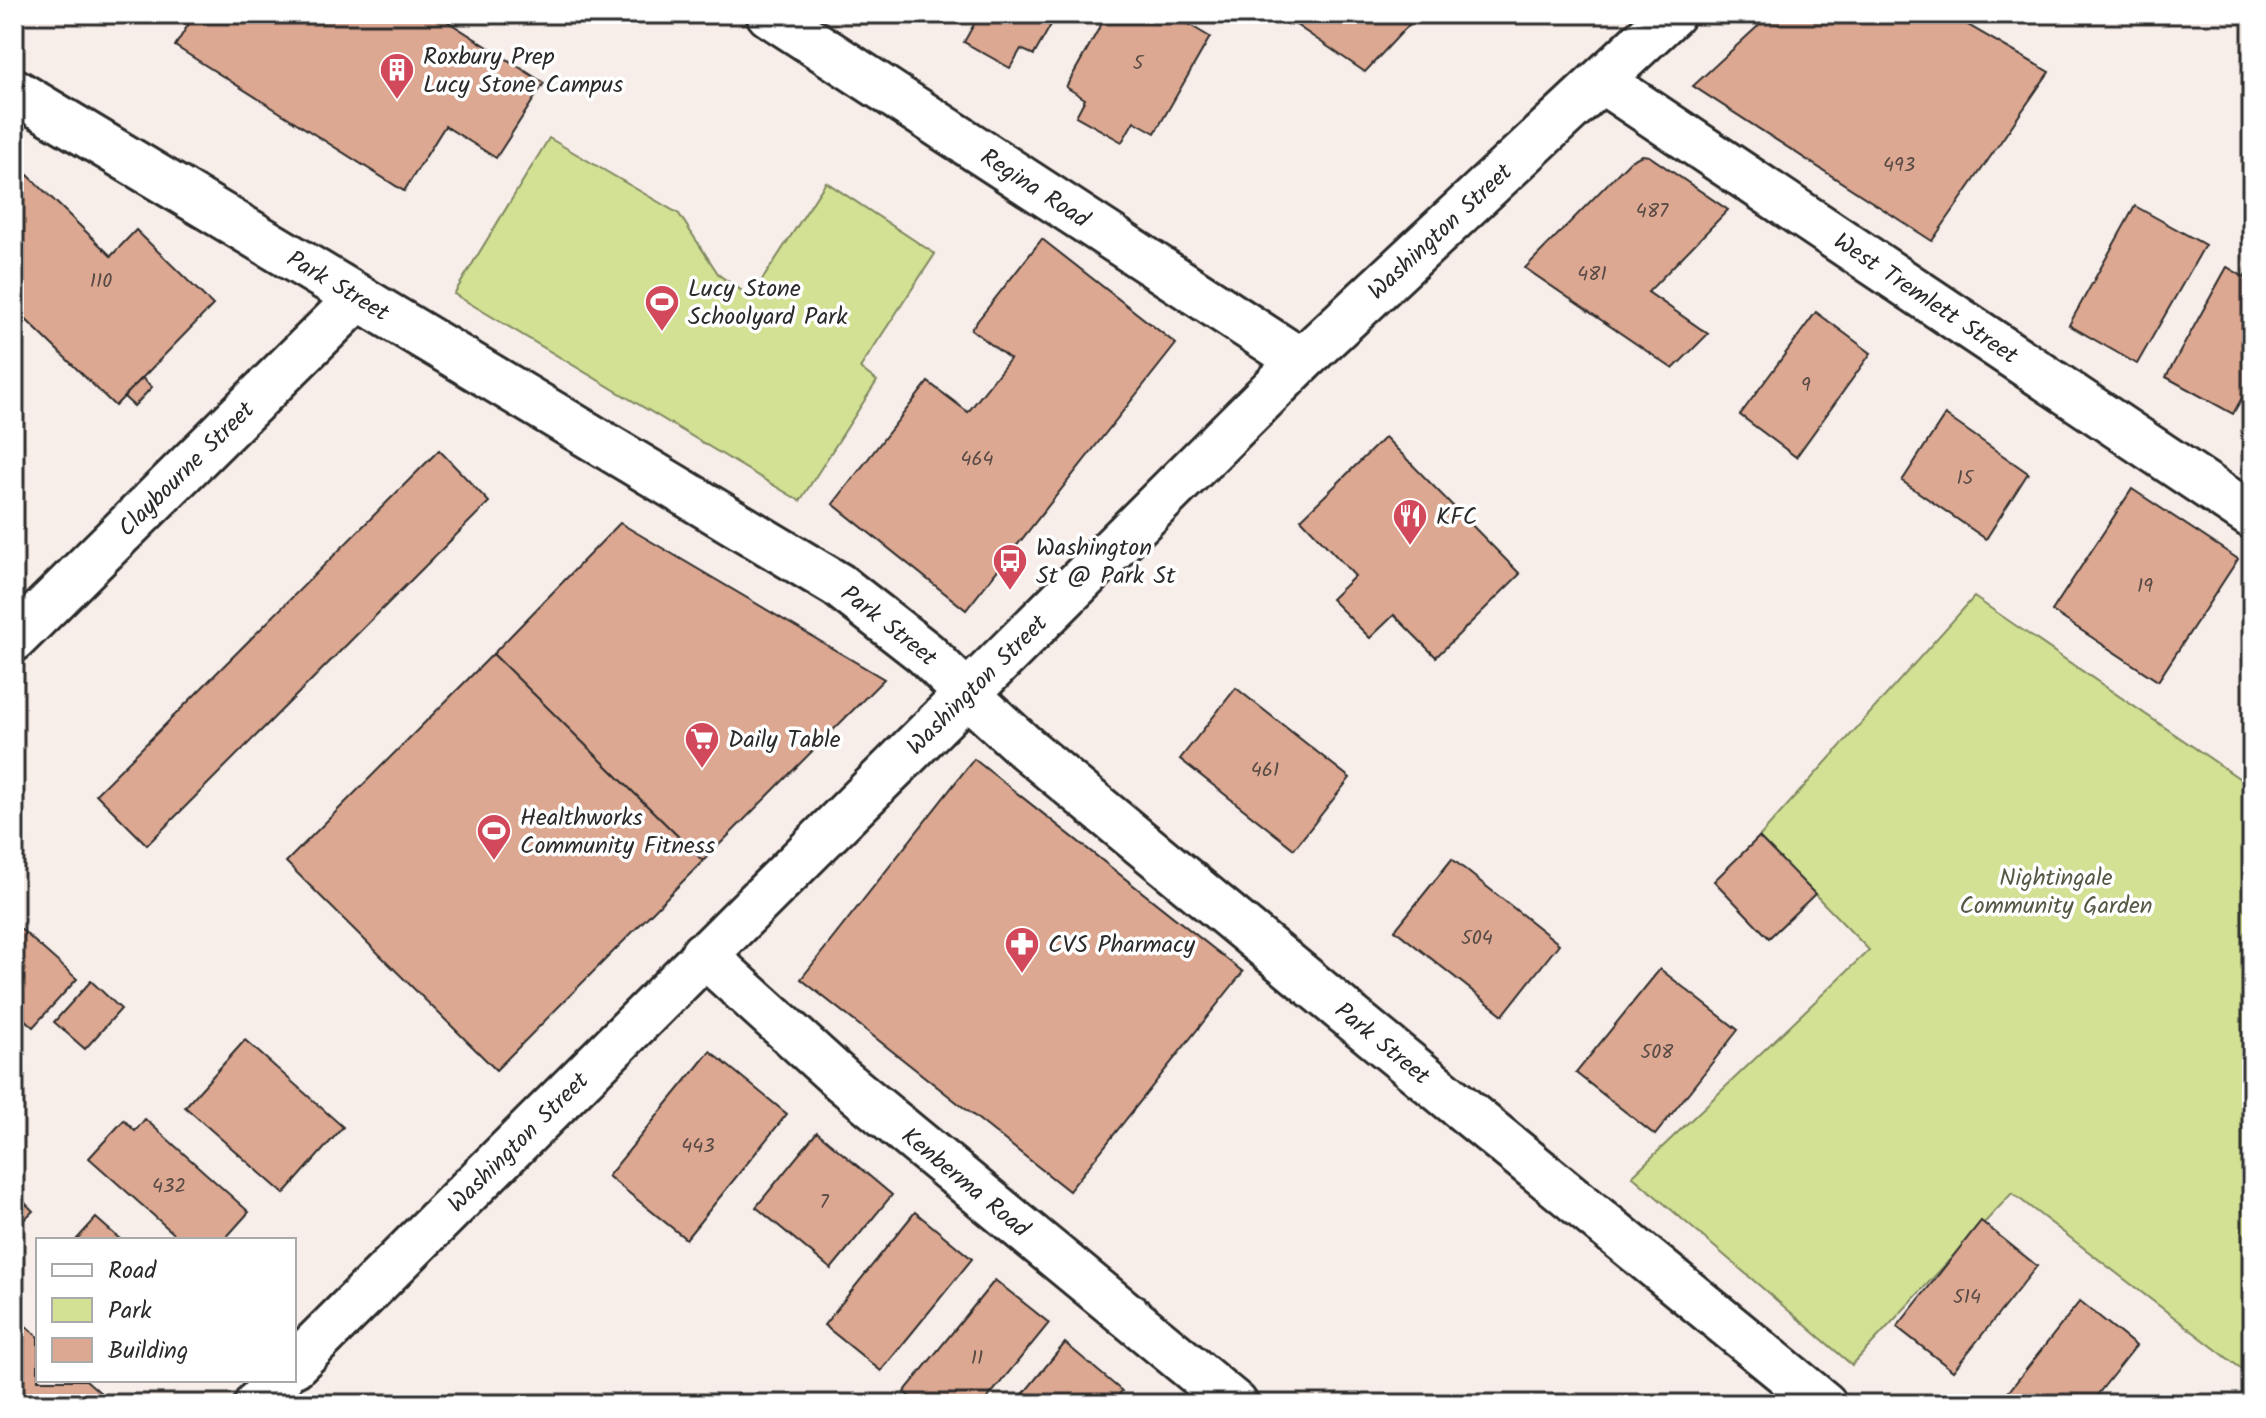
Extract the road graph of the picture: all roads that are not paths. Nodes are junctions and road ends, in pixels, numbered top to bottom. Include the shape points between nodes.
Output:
1 (769, 14) edge
2 (1672, 14) edge
3 (1602, 81) junction
4 (14, 91) edge
5 (358, 298) junction
6 (1301, 361) junction
7 (2252, 516) edge
8 (14, 639) edge
9 (969, 696) junction
10 (703, 954) junction
11 (296, 1363) edge
12 (277, 1382) edge
13 (257, 1404) edge
14 (1235, 1404) edge
15 (1824, 1404) edge

1 - 6 street, Regina Road
2 - 3 street, Washington Street
3 - 6 street, Washington Street
3 - 7 street, West Tremlett Street
4 - 5 street, Park Street
5 - 8 street, Claybourne Street
5 - 9 street, Park Street via 838,585 925,653
6 - 9 street, Washington Street
9 - 10 street, Washington Street
9 - 15 street, Park Street
10 - 11 street, Washington Street
10 - 14 street, Kenberma Road via 842,1080
12 - 13 street

